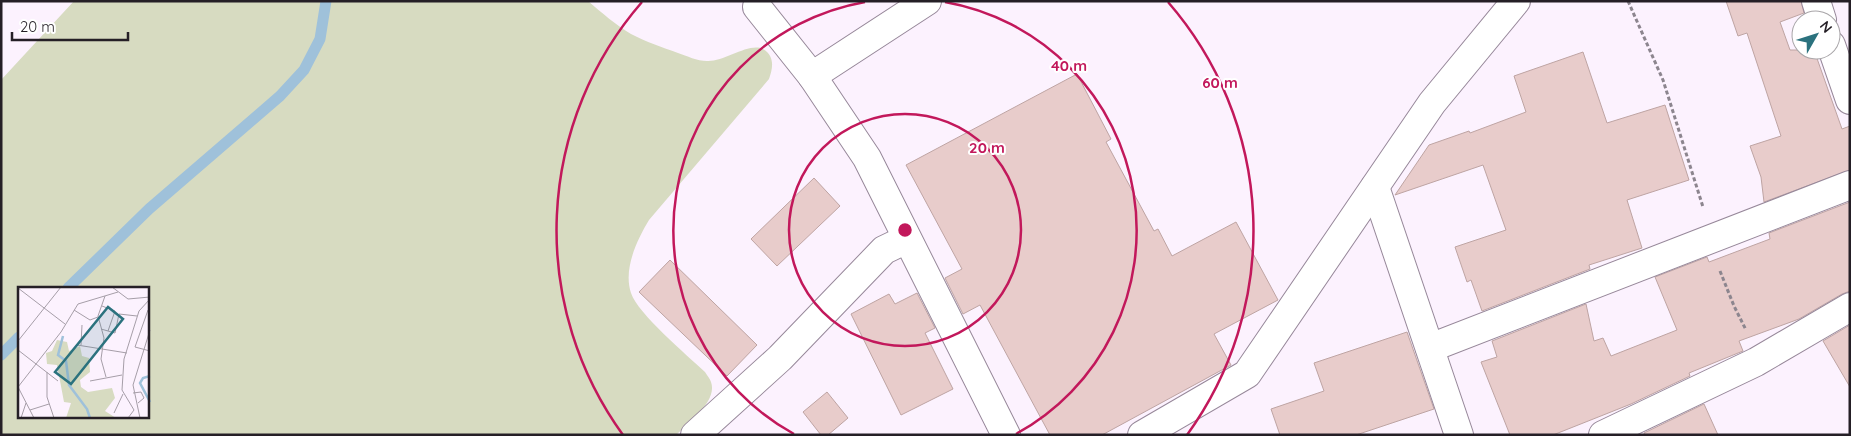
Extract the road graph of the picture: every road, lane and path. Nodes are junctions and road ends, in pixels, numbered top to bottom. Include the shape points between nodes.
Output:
1 (927, 1) edge
2 (1516, 1) edge
3 (1628, 1) edge
4 (757, 8) dead end
5 (1836, 60) edge
6 (812, 76) junction
7 (1850, 100) edge
8 (1850, 185) edge
9 (1375, 187) junction
10 (907, 239) junction
11 (1710, 239) junction
12 (1850, 307) edge
13 (1430, 348) junction
14 (1761, 359) junction
15 (696, 435) edge
16 (1006, 435) edge
17 (1142, 435) edge
18 (1459, 435) edge
19 (1603, 435) edge

1 - 6 street
2 - 9 street via 1432,103
3 - 11 path via 1663,80
4 - 6 street
5 - 7 street
6 - 10 street via 867,158
8 - 11 street
9 - 13 street
9 - 17 street via 1247,374
10 - 15 street via 884,250 780,358
10 - 16 street
11 - 13 street
11 - 14 path via 1734,306
12 - 14 street
13 - 18 street
14 - 19 street

